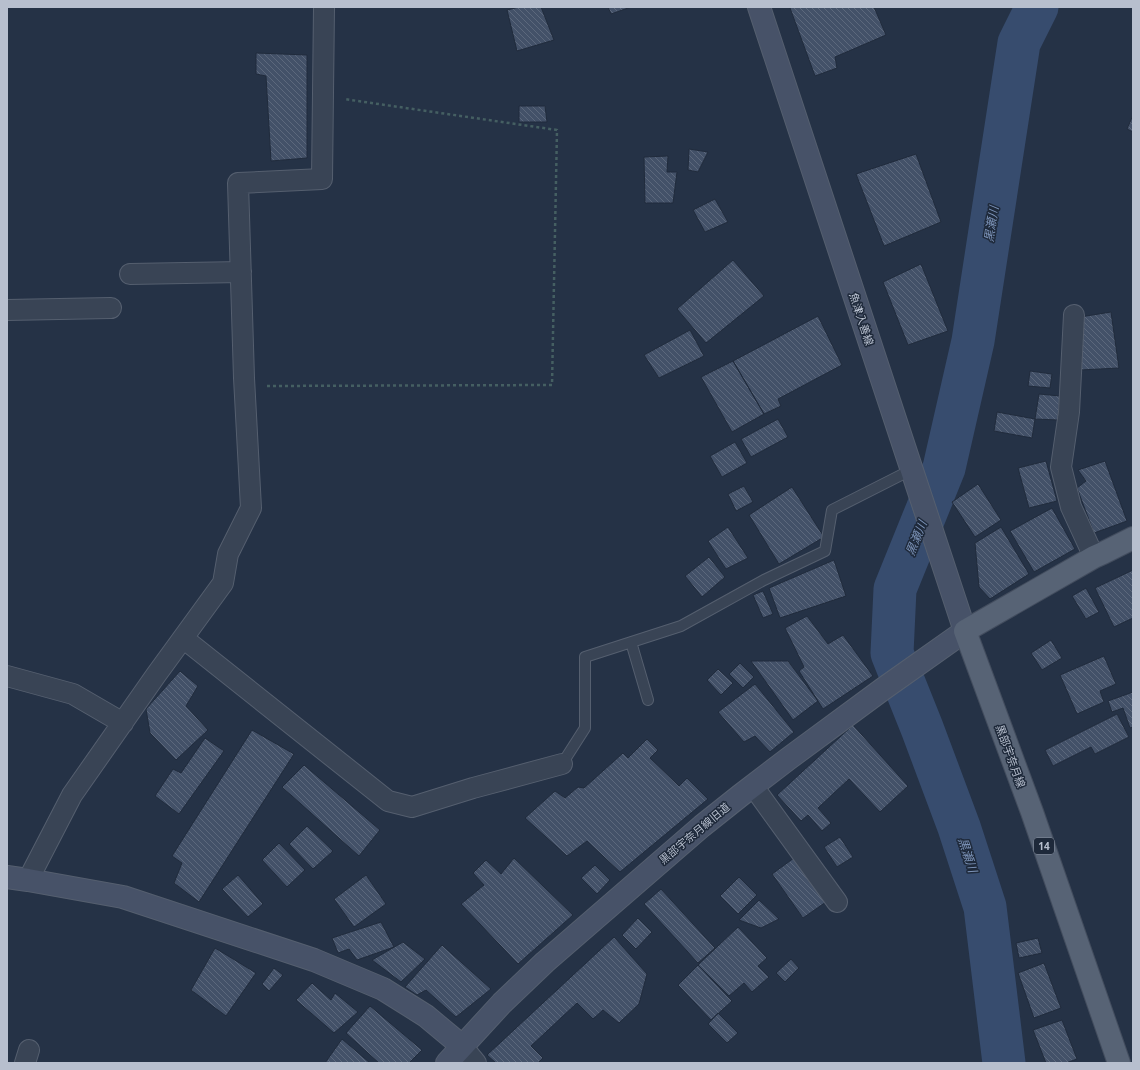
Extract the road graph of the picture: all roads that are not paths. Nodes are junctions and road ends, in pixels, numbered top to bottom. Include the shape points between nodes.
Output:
1 (324, 7) edge
2 (759, 7) edge
3 (241, 272) junction
4 (130, 274) dead end
5 (111, 308) dead end
6 (7, 310) edge
7 (1074, 315) dead end
8 (914, 478) junction
9 (1133, 538) edge
10 (1094, 557) junction
11 (965, 631) junction
12 (183, 638) junction
13 (631, 642) junction
14 (7, 676) edge
15 (648, 700) dead end
16 (123, 723) junction
17 (562, 764) joint
18 (753, 786) junction
19 (7, 878) edge
20 (28, 880) junction
21 (838, 902) dead end
22 (469, 1055) edge
23 (447, 1063) edge
24 (1119, 1063) edge

1 - 3 street via 322,180 238,183
2 - 8 street, 魚津入善線
3 - 4 street
3 - 12 street via 251,508 228,554 223,583
5 - 6 street
7 - 10 street via 1069,412 1061,467 1071,507
8 - 11 street, 魚津入善線
8 - 13 lane via 832,510 825,551 764,580 681,626
9 - 10 main road
10 - 11 main road
11 - 18 street, 黒部宇奈月線旧道
11 - 24 main road, 黒部宇奈月線 / 14 via 1032,812
12 - 16 street
12 - 17 street via 388,801 412,807
13 - 15 lane
13 - 17 lane via 585,657 585,728
14 - 16 street via 73,694
16 - 20 street via 72,795
18 - 21 street
18 - 22 street, 黒部宇奈月線旧道 via 696,831 545,962 502,1003
19 - 20 street
20 - 22 street via 123,897 314,960 383,989 426,1016
22 - 23 street, 黒部宇奈月線旧道

